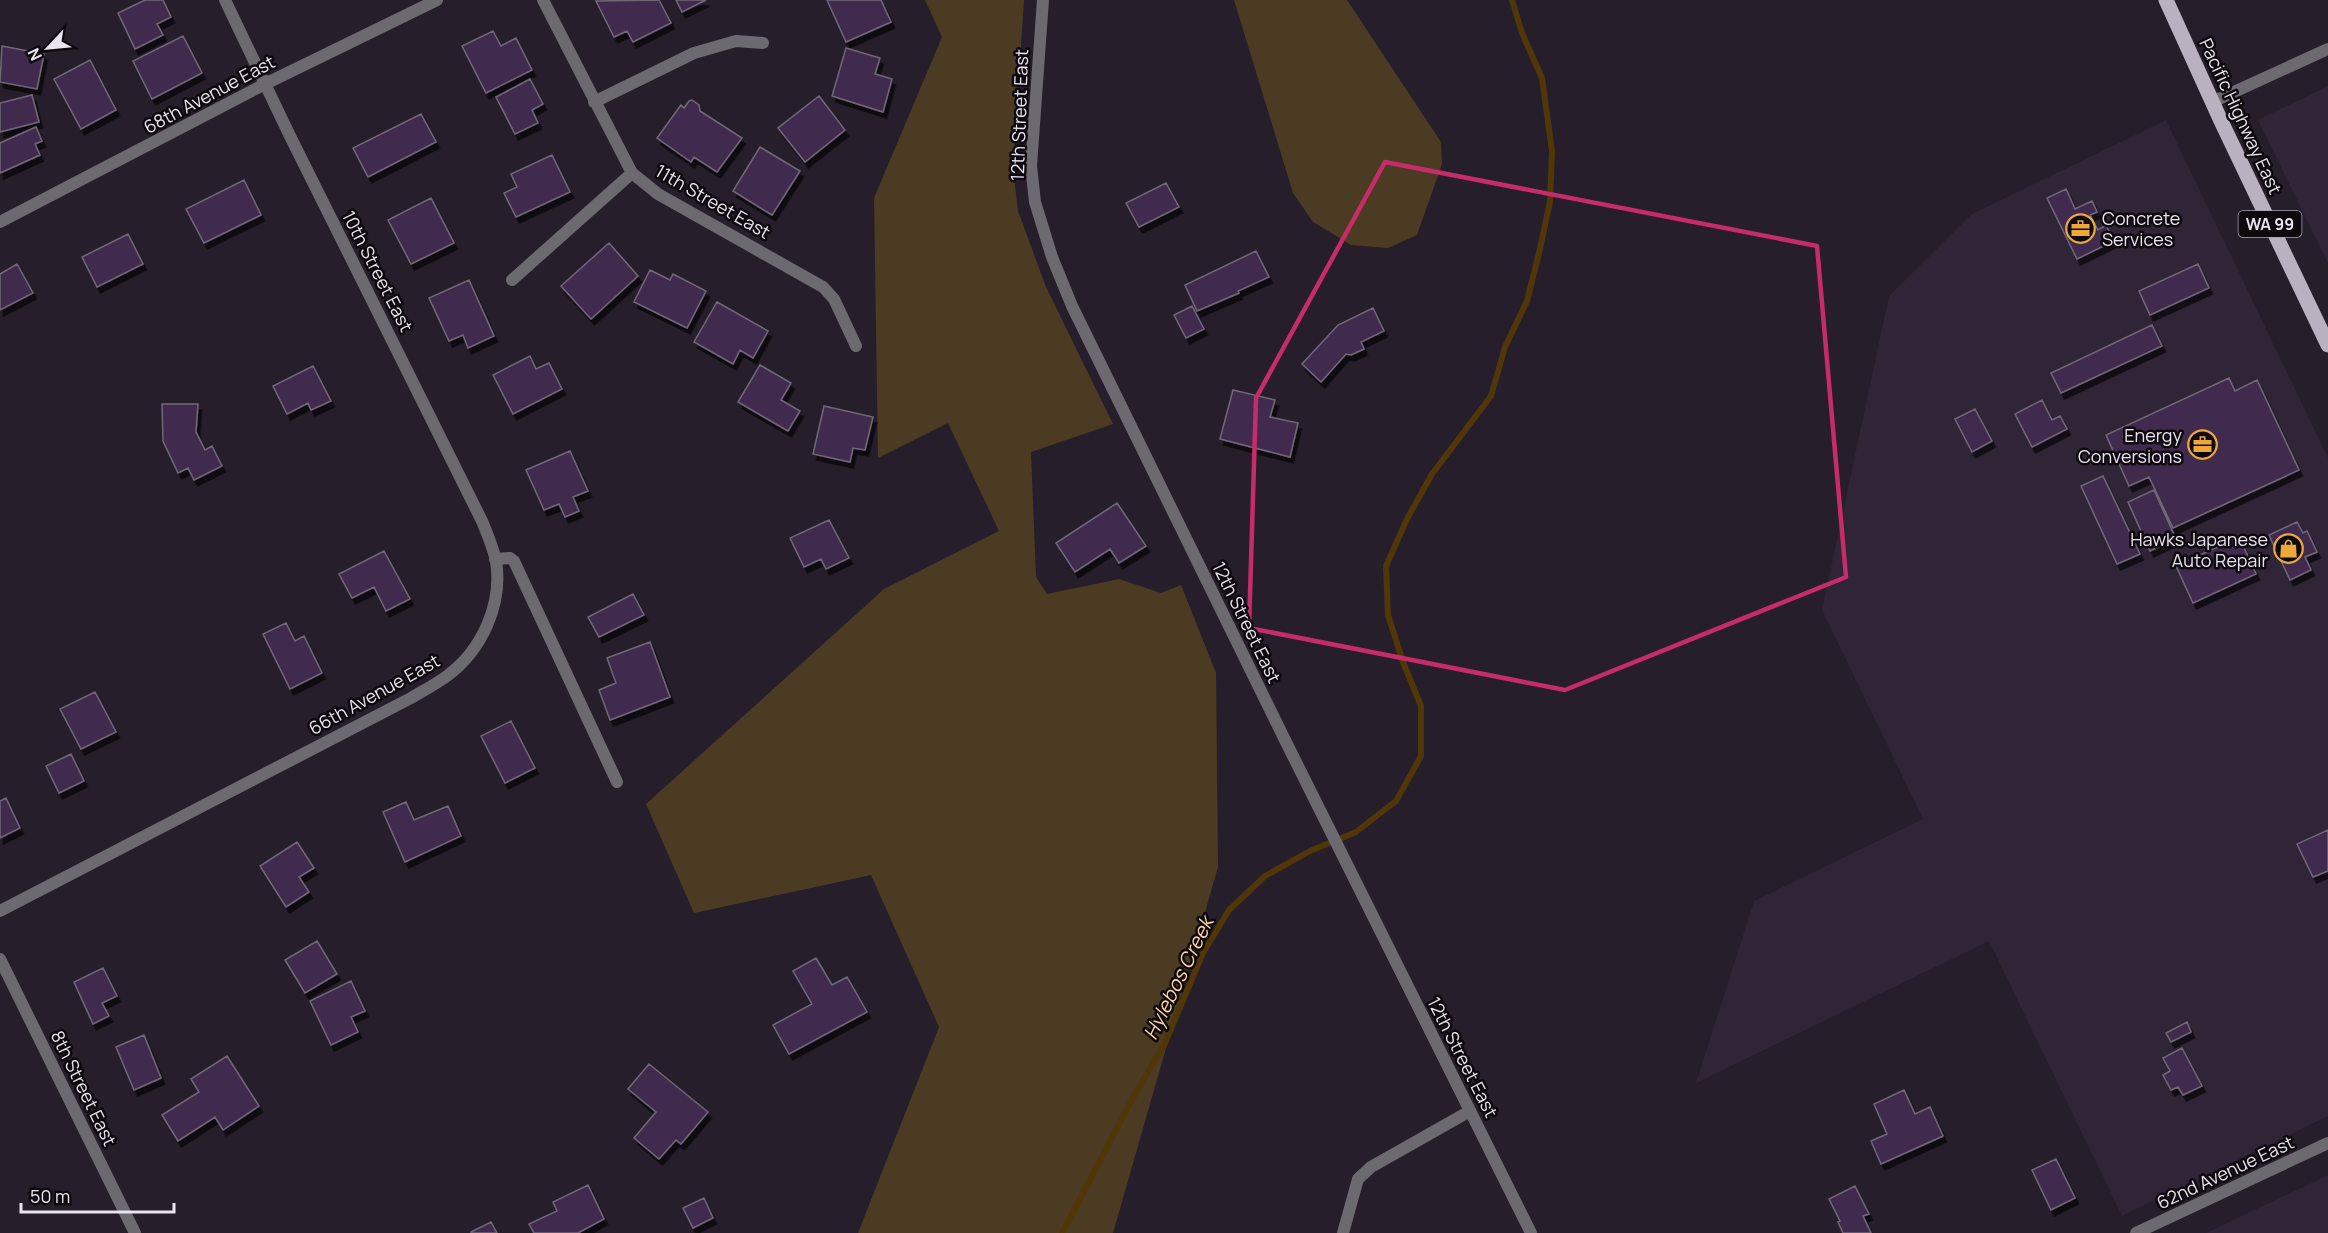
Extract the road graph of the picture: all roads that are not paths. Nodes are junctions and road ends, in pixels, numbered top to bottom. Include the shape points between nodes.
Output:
1 (225, 0) edge
2 (437, 0) edge
3 (543, 0) edge
4 (1042, 0) edge
5 (2166, 0) edge
6 (763, 43) dead end
7 (2328, 49) edge
8 (265, 84) junction
9 (594, 102) junction
10 (2212, 102) junction
11 (632, 173) junction
12 (0, 222) edge
13 (512, 280) dead end
14 (2328, 345) edge
15 (856, 346) dead end
16 (495, 559) junction
17 (617, 782) dead end
18 (0, 911) edge
19 (0, 959) edge
20 (1470, 1111) junction
21 (2328, 1143) edge
22 (135, 1233) edge
23 (1343, 1233) edge
24 (1531, 1233) edge
25 (2136, 1233) edge

1 - 8 street, 10th Street East
2 - 8 street, 68th Avenue East
3 - 9 street, 11th Street East
4 - 20 street, 12th Street East via 1031,166 1035,202 1052,257 1072,306
5 - 10 main road, Pacific Highway East / WA 99
6 - 9 street via 736,41 694,53
7 - 10 street
8 - 12 street, 68th Avenue East
8 - 16 street, 10th Street East via 482,521
9 - 11 street, 11th Street East
10 - 14 main road, Pacific Highway East / WA 99
11 - 13 street
11 - 15 street, 11th Street East via 658,194 823,287 834,299
16 - 17 street via 514,561
16 - 18 street, 66th Avenue East via 496,592 489,621 465,659 447,676
19 - 22 street, 8th Street East
20 - 23 street via 1371,1167 1358,1179
20 - 24 street, 12th Street East
21 - 25 street, 62nd Avenue East

